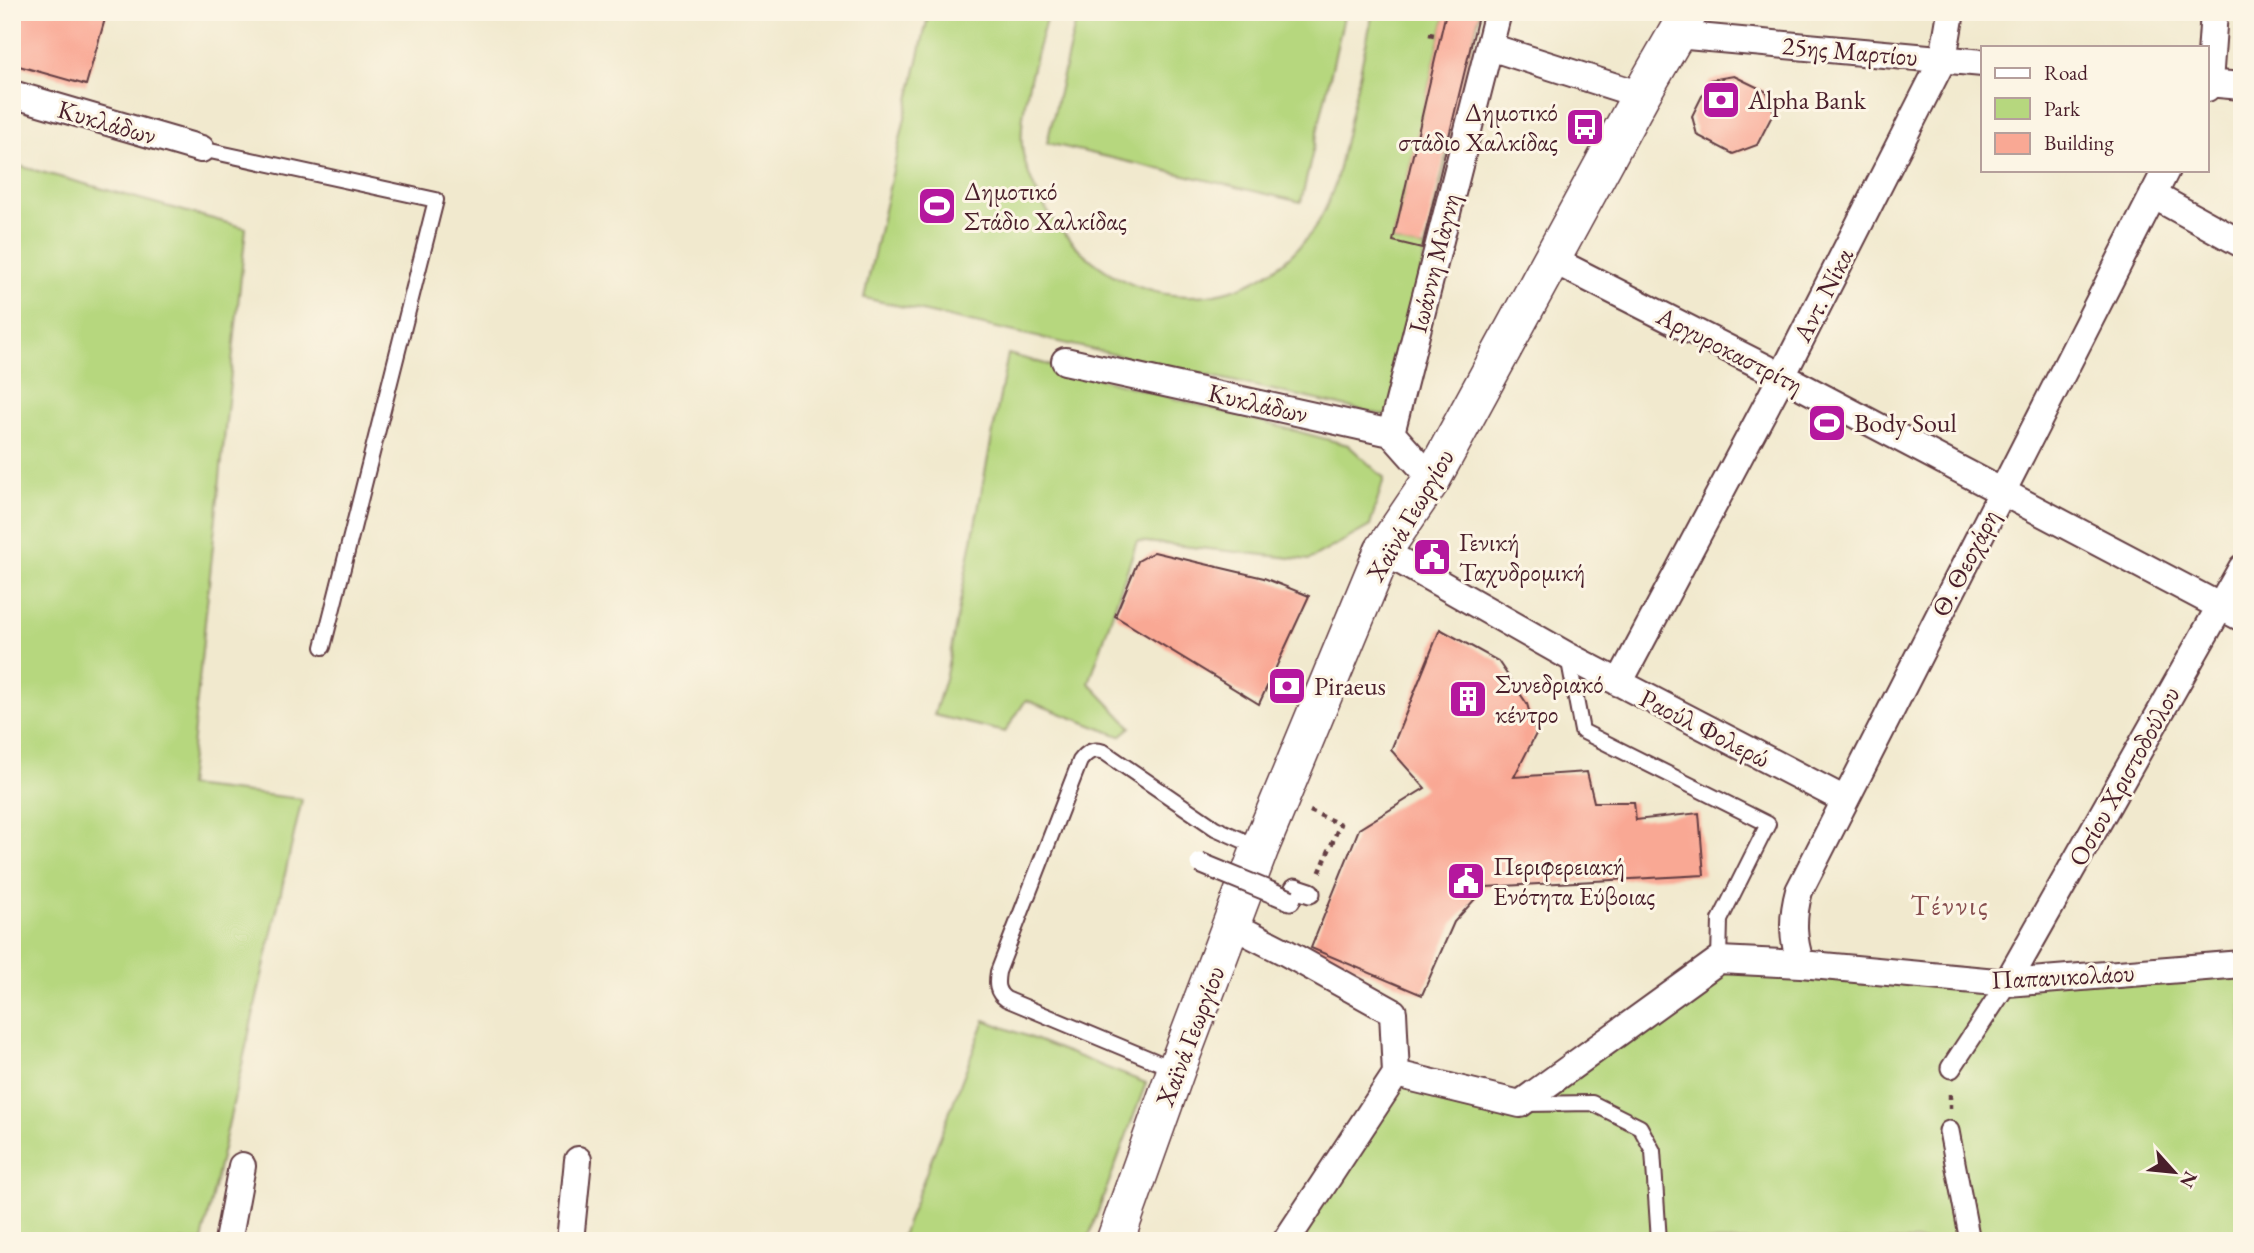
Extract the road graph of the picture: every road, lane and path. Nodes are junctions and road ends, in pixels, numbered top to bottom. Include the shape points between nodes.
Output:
1 (1498, 12) edge
2 (1951, 12) edge
3 (2214, 12) edge
4 (1682, 24) edge
5 (1429, 34) dead end
6 (1439, 36) dead end
7 (1490, 47) junction
8 (1943, 59) junction
9 (1981, 63) edge
10 (2208, 85) edge
11 (2242, 86) edge
12 (12, 94) edge
13 (1641, 95) junction
14 (201, 149) joint
15 (2165, 172) edge
16 (2153, 195) junction
17 (2242, 244) edge
18 (1553, 260) junction
19 (1065, 360) dead end
20 (1782, 376) junction
21 (1391, 433) junction
22 (1432, 479) junction
23 (2002, 491) junction
24 (1383, 551) junction
25 (2242, 568) edge
26 (2231, 612) edge
27 (323, 647) dead end
28 (1567, 656) junction
29 (1619, 683) junction
30 (1280, 798) junction
31 (1845, 800) junction
32 (1260, 848) junction
33 (1200, 863) dead end
34 (1310, 893) joint
35 (1232, 926) junction
36 (1719, 960) junction
37 (1801, 964) junction
38 (2242, 964) edge
39 (2007, 983) junction
40 (1951, 1068) joint
41 (1175, 1070) junction
42 (1396, 1074) junction
43 (1520, 1104) junction
44 (1949, 1131) joint
45 (578, 1160) dead end
46 (242, 1166) dead end
47 (228, 1241) edge
48 (570, 1241) edge
49 (1115, 1241) edge
50 (1286, 1241) edge
51 (1659, 1241) edge
52 (1970, 1241) edge

1 - 7 street, Ιωάννη Μὰγνη
2 - 8 street, Αντ. Νίκα
3 - 10 street
4 - 8 street, 25ης Μαρτίου
4 - 13 main road, Χαϊνά Γεωργίου
5 - 6 path
7 - 13 street
7 - 21 street, Ιωάννη Μὰγνη
8 - 9 street, 25ης Μαρτίου
8 - 20 street, Αντ. Νίκα
10 - 11 street
12 - 14 street, Κυκλάδων
13 - 18 main road, Χαϊνά Γεωργίου
14 - 27 lane via 436,200
15 - 16 street, Θ. Θεοχάρη
16 - 17 street
16 - 23 street, Θ. Θεοχάρη
18 - 20 street, Αργυροκαστρίτη
18 - 22 main road, Χαϊνά Γεωργίου
19 - 21 street, Κυκλάδων
20 - 23 street, Αργυροκαστρίτη
20 - 29 street, Αντ. Νίκα
21 - 22 street
22 - 24 main road, Χαϊνά Γεωργίου
23 - 26 street, Αργυροκαστρίτη
23 - 31 street, Θ. Θεοχάρη
24 - 28 street, Ραούλ Φολερώ
24 - 30 main road, Χαϊνά Γεωργίου
25 - 26 street, Οσίου Χριστοδούλου
26 - 39 street, Οσίου Χριστοδούλου
28 - 29 street, Ραούλ Φολερώ
28 - 36 lane via 1582,731 1768,824 1720,920
29 - 31 street, Ραούλ Φολερώ
30 - 32 main road, Χαϊνά Γεωργίου
30 - 34 path via 1340,824
31 - 37 street, Θ. Θεοχάρη via 1795,904 1793,933
32 - 35 main road, Χαϊνά Γεωργίου
32 - 41 lane via 1215,828 1104,752 1090,751 1080,761 998,972 997,987 1006,999
33 - 34 street, bridge via 1290,900 1296,888
35 - 41 main road, Χαϊνά Γεωργίου
35 - 42 street via 1393,1012
36 - 37 street, Παπανικολάου
36 - 43 street
37 - 39 street, Παπανικολάου
38 - 39 street, Παπανικολάου
39 - 40 street
40 - 44 path
41 - 49 main road, Χαϊνά Γεωργίου
42 - 43 street
42 - 50 street
43 - 51 lane via 1592,1103 1640,1127 1653,1151
44 - 52 street
45 - 48 street
46 - 47 street

